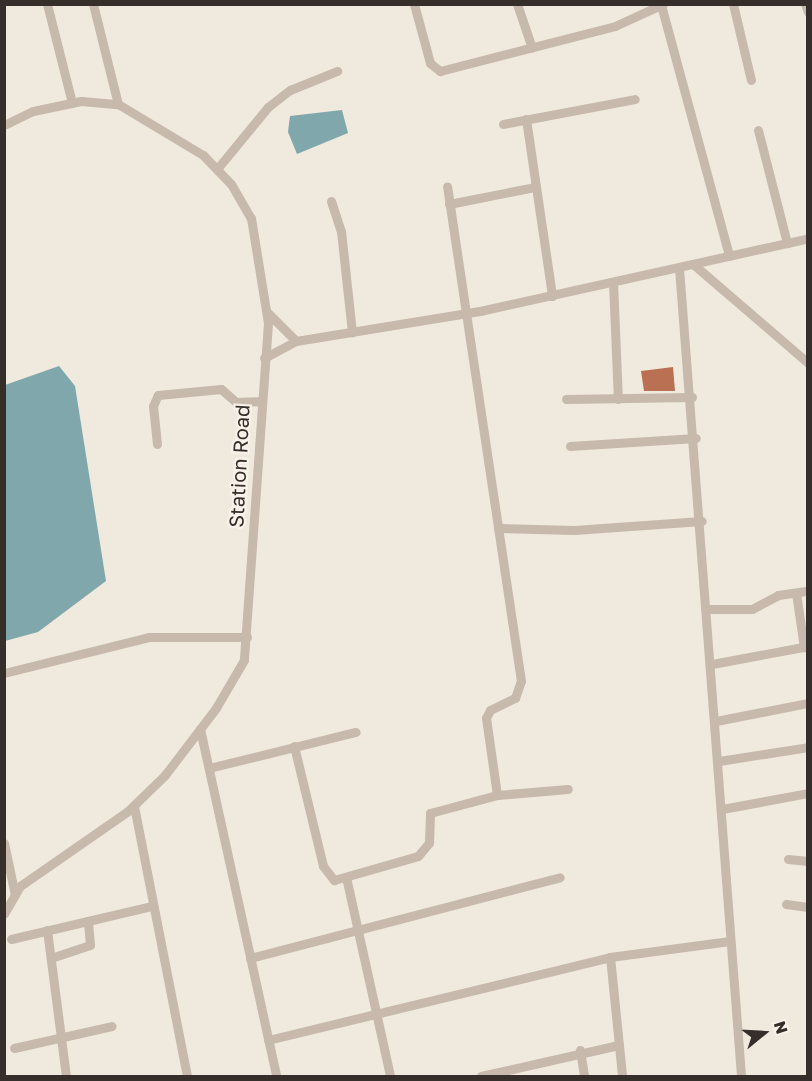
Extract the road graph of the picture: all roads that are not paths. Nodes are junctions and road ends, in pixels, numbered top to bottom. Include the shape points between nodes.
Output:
1 (47, 4) edge
2 (93, 4) edge
3 (414, 4) edge
4 (517, 4) edge
5 (733, 4) edge
6 (805, 4) edge
7 (662, 5) edge
8 (807, 12) edge
9 (532, 48) junction
10 (337, 71) dead end
11 (751, 80) dead end
12 (635, 99) dead end
13 (72, 103) junction
14 (118, 104) junction
15 (526, 119) junction
16 (503, 124) dead end
17 (4, 125) edge
18 (759, 130) dead end
19 (217, 169) junction
20 (536, 186) junction
21 (447, 187) dead end
22 (331, 201) dead end
23 (449, 204) junction
24 (807, 238) edge
25 (787, 243) junction
26 (729, 256) junction
27 (693, 264) junction
28 (679, 268) junction
29 (613, 282) junction
30 (552, 296) junction
31 (267, 312) junction
32 (463, 314) junction
33 (352, 332) junction
34 (296, 341) junction
35 (264, 358) junction
36 (807, 363) edge
37 (692, 397) junction
38 (566, 399) dead end
39 (618, 399) junction
40 (259, 401) junction
41 (696, 438) junction
42 (157, 444) dead end
43 (570, 446) dead end
44 (702, 521) junction
45 (498, 528) junction
46 (807, 591) edge
47 (796, 592) junction
48 (708, 609) junction
49 (247, 637) junction
50 (806, 647) edge
51 (712, 664) junction
52 (4, 673) edge
53 (807, 704) edge
54 (716, 721) junction
55 (200, 729) junction
56 (356, 732) dead end
57 (294, 746) junction
58 (807, 747) edge
59 (718, 761) junction
60 (209, 768) junction
61 (568, 789) dead end
62 (807, 793) edge
63 (497, 795) junction
64 (134, 806) junction
65 (722, 809) junction
66 (4, 843) edge
67 (788, 859) dead end
68 (807, 861) edge
69 (346, 877) junction
70 (560, 877) dead end
71 (15, 895) junction
72 (786, 904) dead end
73 (152, 906) junction
74 (807, 907) edge
75 (4, 914) edge
76 (88, 921) junction
77 (360, 927) junction
78 (47, 930) junction
79 (11, 939) dead end
80 (730, 941) junction
81 (610, 957) junction
82 (51, 958) junction
83 (250, 958) junction
84 (375, 1014) junction
85 (112, 1026) dead end
86 (60, 1038) junction
87 (268, 1040) junction
88 (619, 1045) junction
89 (14, 1048) dead end
90 (580, 1050) junction
91 (66, 1077) edge
92 (187, 1077) edge
93 (276, 1077) edge
94 (390, 1077) edge
95 (481, 1077) edge
96 (584, 1077) edge
97 (622, 1077) edge
98 (741, 1077) edge

1 - 13 street
2 - 14 street
3 - 9 street via 430,63 440,71
4 - 9 street
5 - 11 street
6 - 8 street
7 - 9 street via 615,26
7 - 26 street
10 - 19 street via 290,90 268,107
12 - 15 street
13 - 14 street
13 - 17 street via 33,111
14 - 19 street, Station Road
15 - 16 street
15 - 20 street
18 - 25 street
19 - 31 street, Station Road via 251,218
20 - 23 street
20 - 30 street
21 - 23 street
22 - 33 street via 340,231
23 - 32 street
24 - 25 street
25 - 26 street
26 - 27 street
27 - 28 street
27 - 36 street
28 - 29 street
28 - 37 street
29 - 30 street
29 - 39 street
30 - 32 street
31 - 34 street
31 - 35 street, Station Road
32 - 33 street
32 - 45 street
33 - 34 street
34 - 35 street
35 - 40 street, Station Road
37 - 39 street
37 - 41 street
38 - 39 street
40 - 42 street via 236,402 221,389 158,395 153,406
40 - 49 street, Station Road
41 - 43 street
41 - 44 street
44 - 45 street via 573,530
44 - 48 street
45 - 63 street via 521,681 515,698 490,710 486,718
46 - 47 street
47 - 48 street via 752,609
47 - 50 street
48 - 51 street
49 - 52 street via 149,637
49 - 55 street, Station Road via 244,660
50 - 51 street
51 - 54 street
53 - 54 street
54 - 59 street
55 - 60 street
55 - 64 street, Station Road
56 - 57 street
57 - 60 street
57 - 69 street via 325,873 334,880
58 - 59 street
59 - 65 street
60 - 83 street
61 - 63 street
62 - 65 street
63 - 69 street via 435,810 428,817 429,843 418,856
64 - 71 street, Station Road
64 - 73 street
65 - 80 street
66 - 71 street
67 - 68 street
69 - 77 street
70 - 77 street
71 - 75 street, Station Road
72 - 74 street
73 - 76 street
73 - 92 street
76 - 78 street
76 - 82 street via 90,945
77 - 83 street
77 - 84 street
78 - 79 street
78 - 82 street
80 - 81 street
80 - 98 street
81 - 84 street
81 - 88 street
82 - 86 street
83 - 87 street
84 - 87 street
84 - 94 street
85 - 86 street
86 - 89 street
86 - 91 street
87 - 93 street
88 - 90 street
88 - 97 street
90 - 95 street
90 - 96 street

